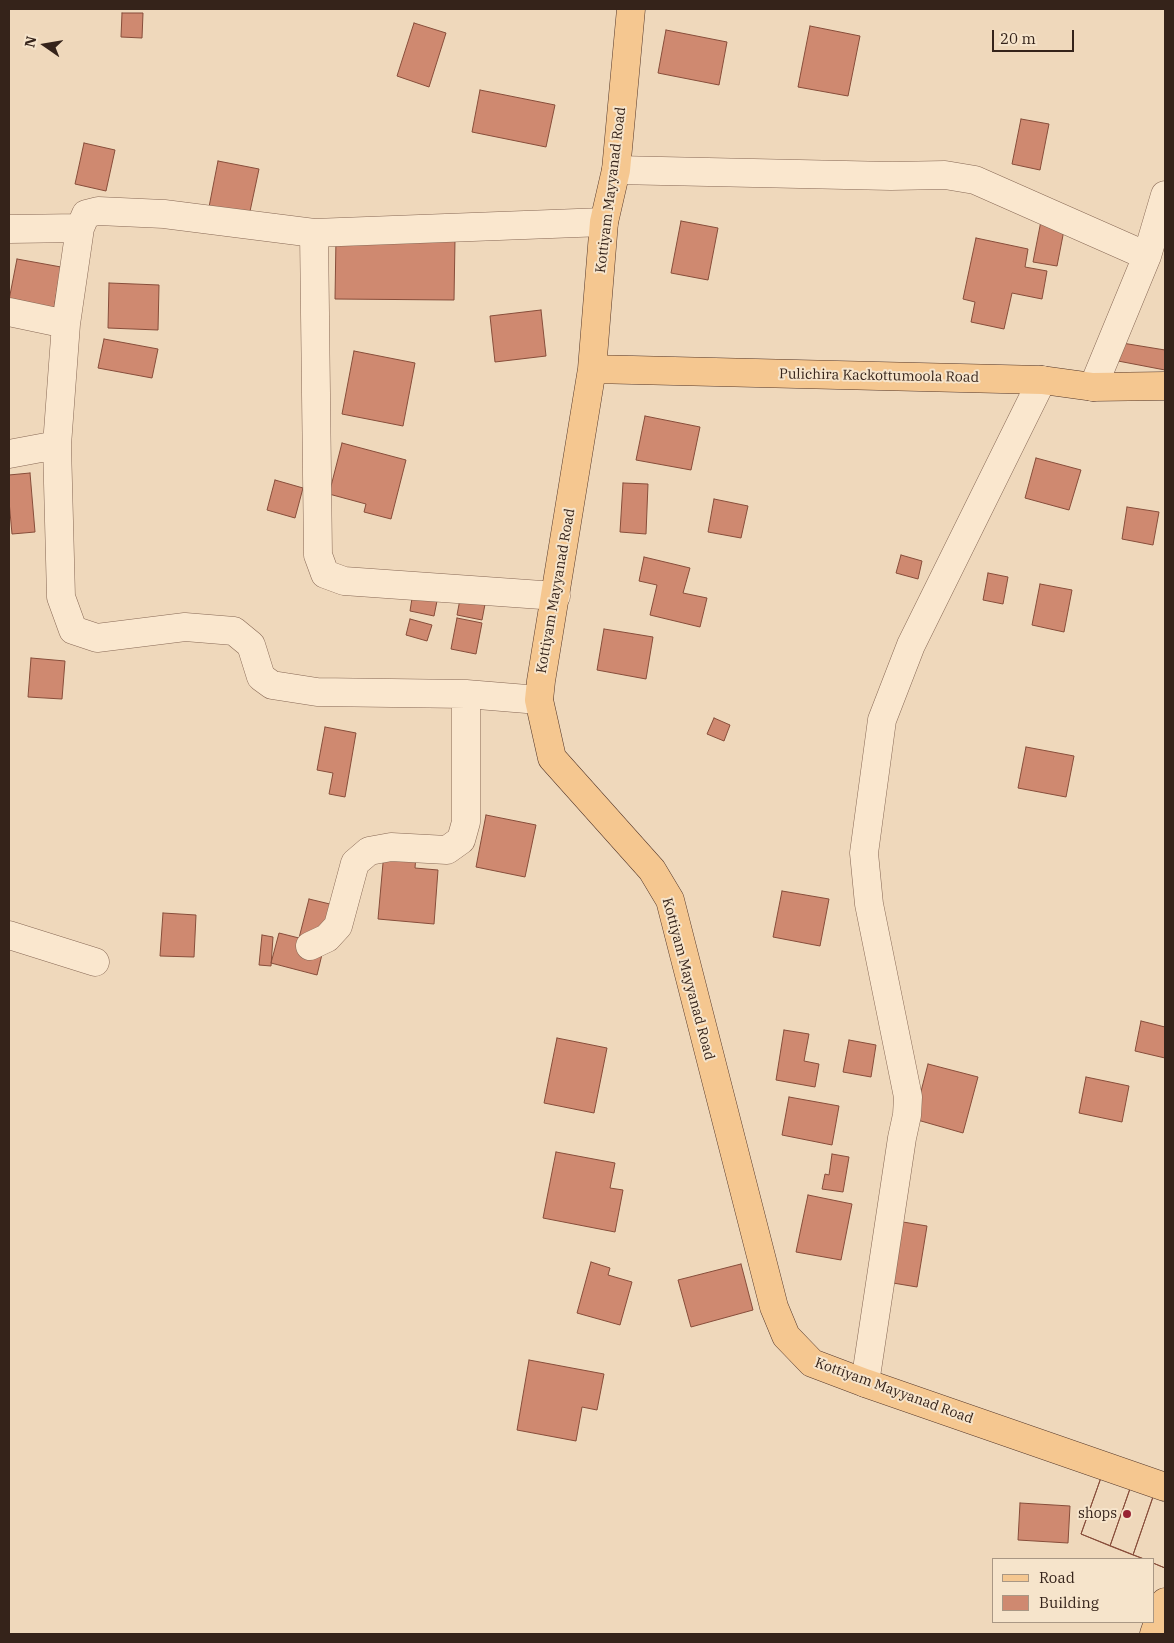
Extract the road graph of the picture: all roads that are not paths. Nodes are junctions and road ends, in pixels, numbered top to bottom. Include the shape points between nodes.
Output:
1 (632, 9) edge
2 (616, 170) junction
3 (1165, 195) edge
4 (604, 222) junction
5 (80, 228) junction
6 (9, 229) edge
7 (314, 233) junction
8 (1147, 256) junction
9 (9, 312) edge
10 (66, 324) junction
11 (592, 369) junction
12 (1042, 380) junction
13 (1165, 386) edge
14 (1093, 387) junction
15 (57, 445) junction
16 (9, 454) edge
17 (556, 596) junction
18 (466, 694) junction
19 (539, 700) junction
20 (9, 935) edge
21 (310, 946) dead end
22 (95, 962) dead end
23 (865, 1383) junction
24 (1165, 1487) edge
25 (1165, 1602) edge
26 (1154, 1634) edge

1 - 2 main road, Kottiyam Mayyanad Road
2 - 4 main road, Kottiyam Mayyanad Road
2 - 8 street via 945,175 975,180
3 - 8 street
4 - 7 street
4 - 11 main road, Kottiyam Mayyanad Road
5 - 6 street
5 - 7 street via 86,214 98,211 164,214
5 - 10 street
7 - 17 street via 318,555 325,574 344,581
8 - 14 street
9 - 10 street
10 - 15 street
11 - 12 main road, Pulichira Kackottumoola Road
11 - 17 main road, Kottiyam Mayyanad Road
12 - 14 main road, Pulichira Kackottumoola Road
12 - 23 street via 911,644 882,720 864,853 870,904 908,1097
13 - 14 main road, Pulichira Kackottumoola Road
15 - 16 street
15 - 18 street via 61,597 73,630 97,638 185,627 234,631 251,645 261,677 272,685 317,692
17 - 19 main road, Kottiyam Mayyanad Road
18 - 19 street
18 - 21 street via 466,822 461,840 447,850 391,847 369,851 355,863 338,926 328,938
19 - 23 main road, Kottiyam Mayyanad Road via 552,758 652,870 670,900 774,1307 786,1336 812,1363
20 - 22 street
23 - 24 main road, Kottiyam Mayyanad Road
25 - 26 main road

